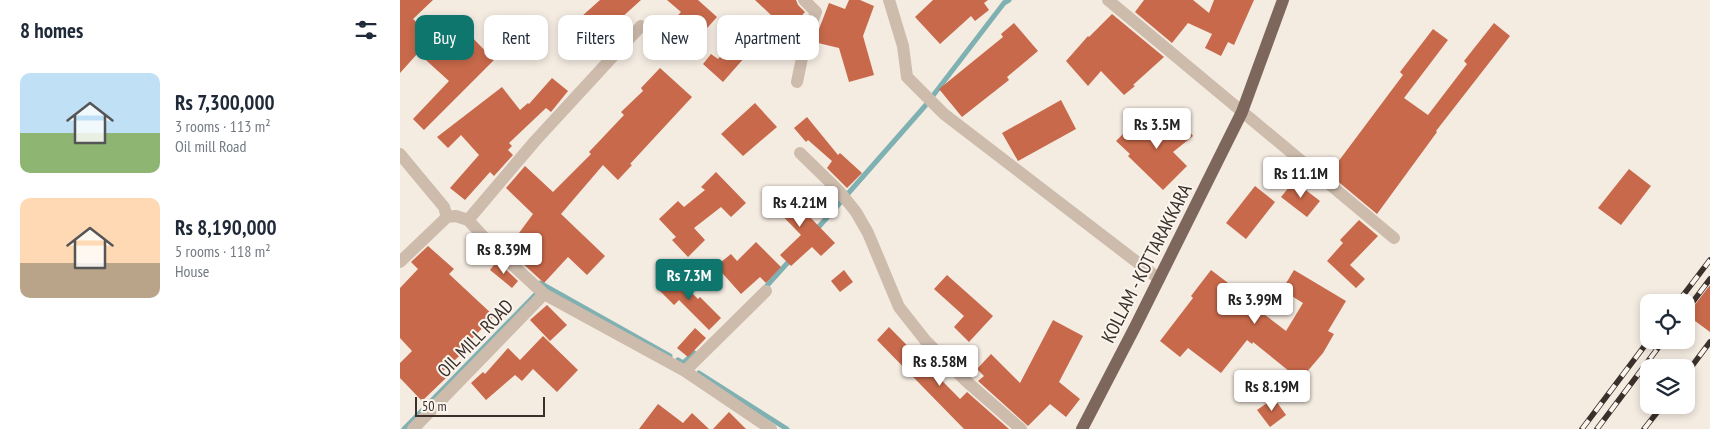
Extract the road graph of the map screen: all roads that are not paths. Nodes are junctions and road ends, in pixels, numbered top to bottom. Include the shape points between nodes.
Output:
1 (804, 0) edge
2 (889, 0) edge
3 (1108, 0) edge
4 (1283, 0) edge
5 (641, 26) dead end
6 (798, 82) dead end
7 (1242, 112) junction
8 (800, 153) dead end
9 (400, 154) edge
10 (447, 217) junction
11 (468, 220) junction
12 (1394, 238) dead end
13 (400, 262) edge
14 (1159, 279) junction
15 (766, 291) dead end
16 (544, 294) junction
17 (685, 370) junction
18 (413, 429) edge
19 (771, 429) edge
20 (1021, 429) edge
21 (1082, 429) edge

1 - 6 street via 816,12 807,34
2 - 14 street via 903,46 907,77 944,114
3 - 7 street
4 - 7 main road, KOLLAM - KOTTARAKKARA
5 - 11 street via 535,141
7 - 12 street
7 - 14 main road, KOLLAM - KOTTARAKKARA
8 - 20 street via 856,212 899,307 920,334 966,381
9 - 10 street via 444,207
10 - 11 street
10 - 13 street
11 - 16 street
14 - 21 main road, KOLLAM - KOTTARAKKARA
15 - 17 street
16 - 17 street
16 - 18 street, OIL MILL ROAD
17 - 19 street

